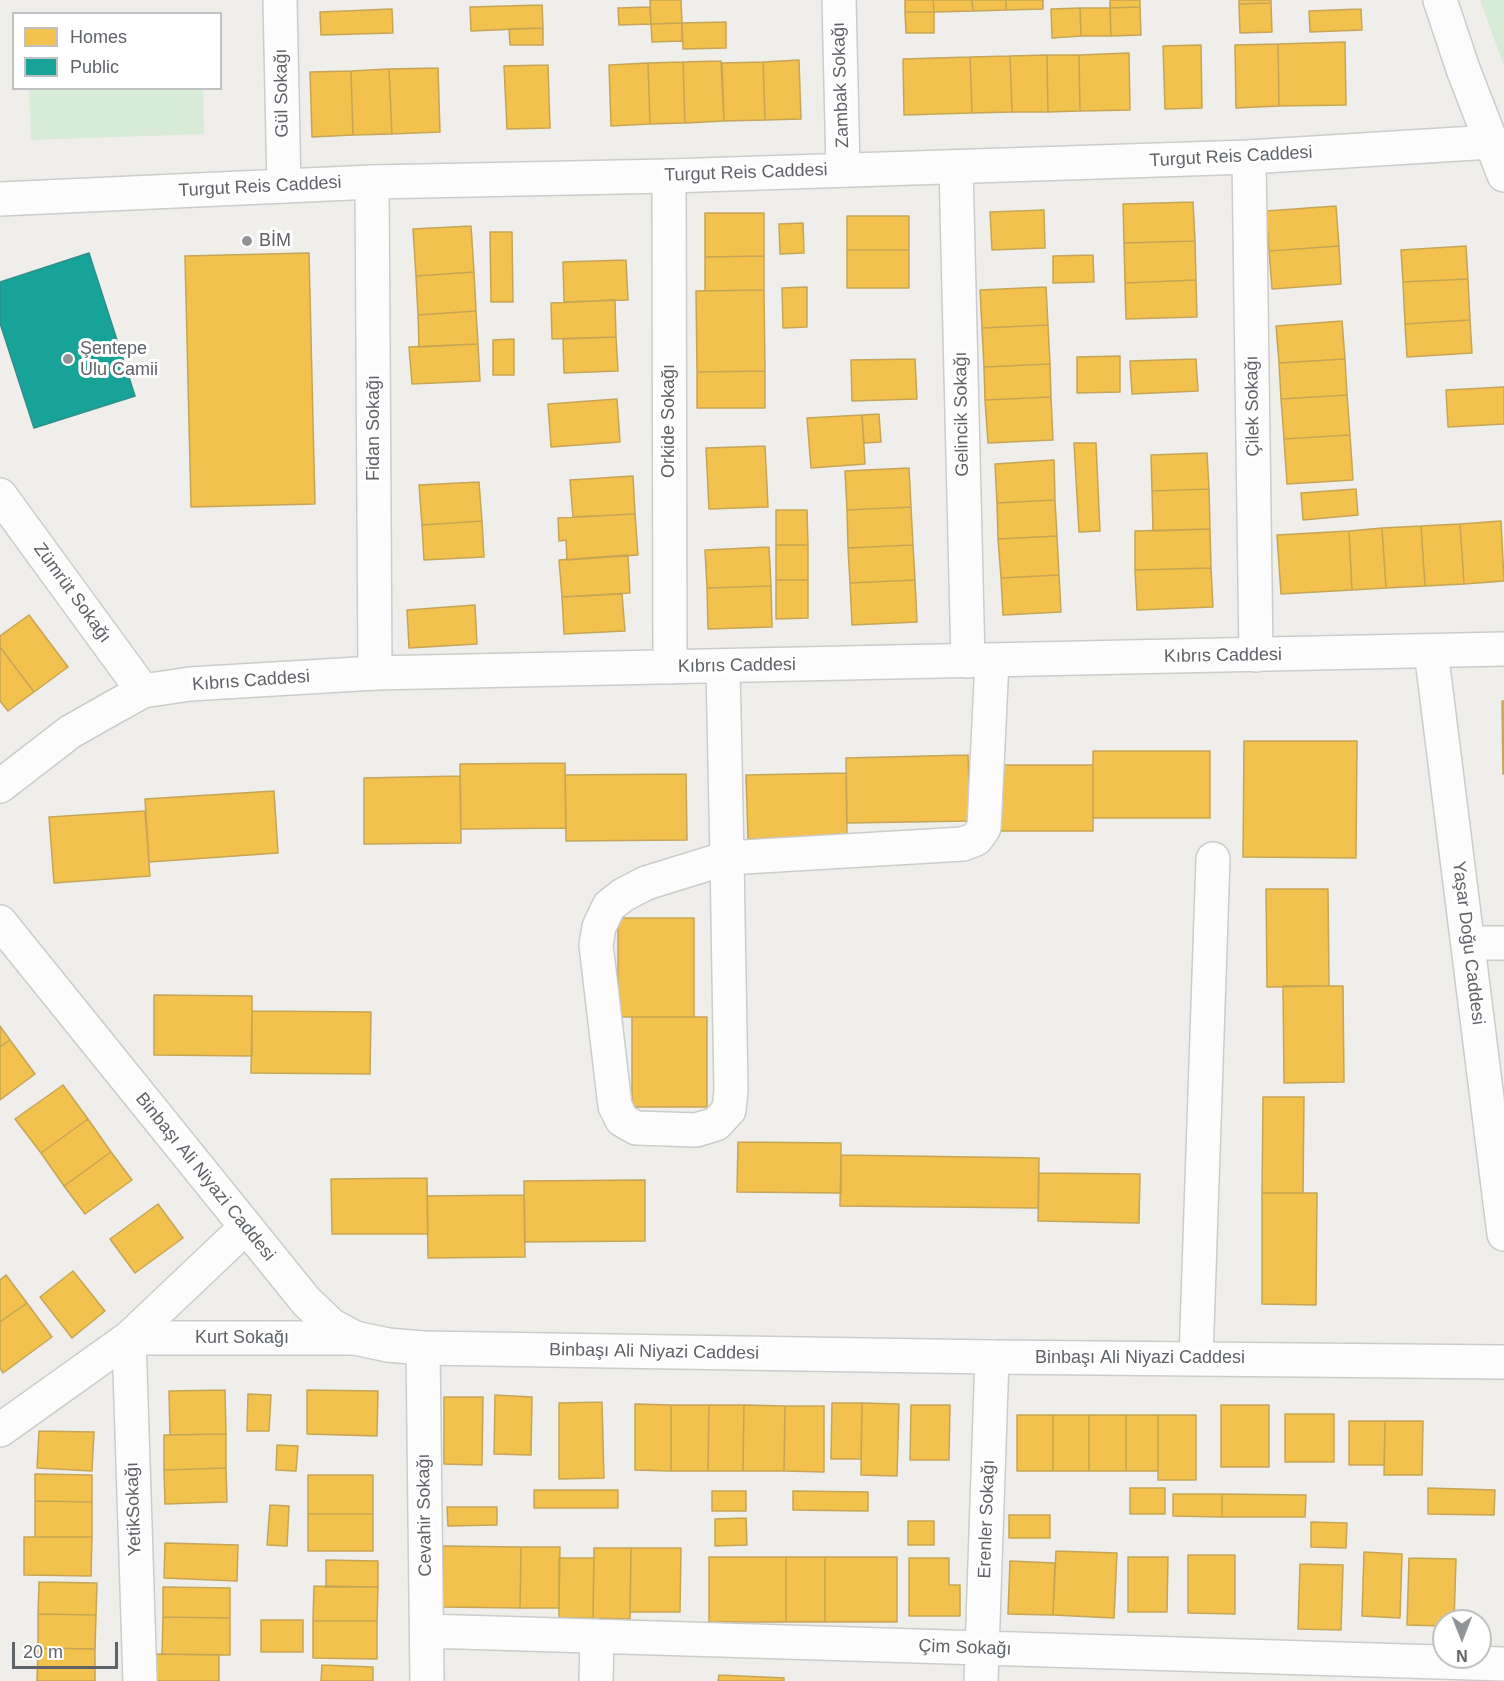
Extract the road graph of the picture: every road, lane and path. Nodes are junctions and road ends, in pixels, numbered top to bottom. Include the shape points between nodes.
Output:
1 (280, 0) edge
2 (839, 0) edge
3 (1440, 0) edge
4 (1491, 142) junction
5 (1249, 157) junction
6 (956, 167) junction
7 (843, 169) junction
8 (1504, 175) edge
9 (669, 176) junction
10 (372, 182) junction
11 (284, 186) junction
12 (0, 199) edge
13 (0, 495) edge
14 (1504, 649) edge
15 (1431, 651) junction
16 (1256, 655) junction
17 (980, 661) junction
18 (670, 667) junction
19 (723, 667) junction
20 (375, 673) junction
21 (143, 691) junction
22 (0, 786) edge
23 (727, 858) junction
24 (1213, 859) dead end
25 (0, 921) edge
26 (1469, 943) junction
27 (1504, 943) edge
28 (246, 1227) junction
29 (1504, 1234) edge
30 (129, 1338) junction
31 (355, 1338) junction
32 (423, 1348) junction
33 (992, 1357) junction
34 (1196, 1358) junction
35 (1504, 1362) edge
36 (4, 1418) edge
37 (427, 1631) junction
38 (597, 1636) junction
39 (982, 1648) junction
40 (1504, 1664) edge
41 (140, 1681) edge
42 (427, 1681) edge
43 (596, 1681) edge
44 (981, 1681) edge

1 - 11 street, Gül Sokağı
2 - 7 street, Zambak Sokağı
3 - 4 street
4 - 5 street, Turgut Reis Caddesi
4 - 8 street
5 - 6 street, Turgut Reis Caddesi
5 - 16 street, Çilek Sokağı
6 - 7 street, Turgut Reis Caddesi
6 - 17 street, Gelincik Sokağı
7 - 9 street, Turgut Reis Caddesi
9 - 10 street, Turgut Reis Caddesi
9 - 18 street, Orkide Sokağı
10 - 11 street, Turgut Reis Caddesi
10 - 20 street, Fidan Sokağı
11 - 12 street, Turgut Reis Caddesi
13 - 21 street, Zümrüt Sokağı
14 - 15 street, Kıbrıs Caddesi
15 - 16 street, Kıbrıs Caddesi
15 - 26 street, Yaşar Doğu Caddesi
16 - 17 street, Kıbrıs Caddesi
17 - 19 street, Kıbrıs Caddesi
17 - 23 street, Gelincik Sokağı via 984,828 976,839 963,844
18 - 19 street, Kıbrıs Caddesi
18 - 20 street, Kıbrıs Caddesi
19 - 23 street
20 - 21 street, Kıbrıs Caddesi via 190,684
21 - 22 street, Kıbrıs Caddesi via 70,732
23 - 23 street via 623,895 609,906 600,927 596,945 615,1106 622,1120 636,1128 696,1130 716,1124 729,1110
24 - 34 street
25 - 28 street, Binbaşı Ali Niyazi Caddesi
26 - 27 street
26 - 29 street, Yaşar Doğu Caddesi
28 - 30 street
28 - 31 street, Binbaşı Ali Niyazi Caddesi via 306,1301 331,1325
30 - 31 street, Kurt Sokağı
30 - 36 street
30 - 41 street, YetikSokağı
31 - 32 street, Binbaşı Ali Niyazi Caddesi
32 - 33 street, Binbaşı Ali Niyazi Caddesi
32 - 37 street, Cevahir Sokağı
33 - 34 street, Binbaşı Ali Niyazi Caddesi
33 - 39 street, Erenler Sokağı
34 - 35 street, Binbaşı Ali Niyazi Caddesi
37 - 38 street, Çim Sokağı
37 - 42 street, Cevahir Sokağı
38 - 39 street, Çim Sokağı
38 - 43 street
39 - 40 street, Çim Sokağı
39 - 44 street, Erenler Sokağı

